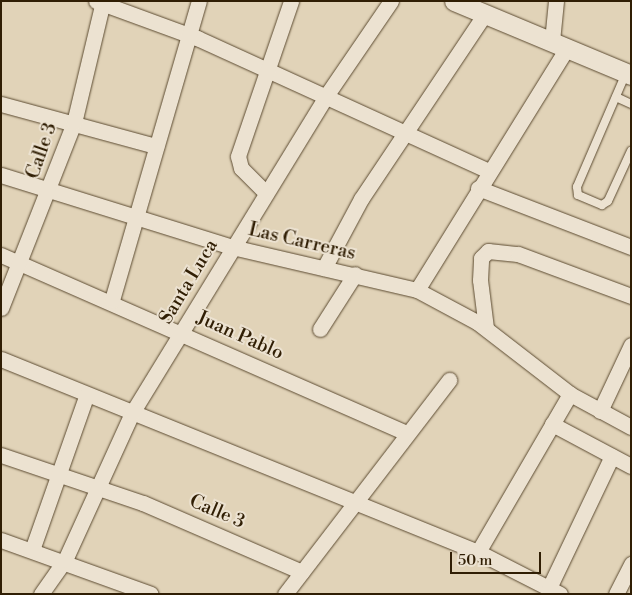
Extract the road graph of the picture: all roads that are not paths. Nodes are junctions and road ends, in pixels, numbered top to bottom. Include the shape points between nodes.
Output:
1 (199, 1) edge
2 (291, 1) edge
3 (391, 1) edge
4 (556, 1) edge
5 (101, 2) edge
6 (470, 6) edge
7 (187, 34) junction
8 (559, 44) junction
9 (265, 68) junction
10 (628, 74) edge
11 (326, 96) junction
12 (616, 97) junction
13 (1, 104) edge
14 (631, 104) edge
15 (74, 123) junction
16 (408, 134) junction
17 (156, 146) junction
18 (631, 151) edge
19 (489, 172) junction
20 (1, 175) edge
21 (478, 188) junction
22 (49, 192) junction
23 (266, 193) junction
24 (136, 215) junction
25 (232, 247) junction
26 (631, 247) edge
27 (1, 255) edge
28 (19, 264) junction
29 (324, 268) junction
30 (355, 274) junction
31 (417, 290) junction
32 (631, 296) edge
33 (112, 300) junction
34 (1, 308) edge
35 (486, 328) junction
36 (320, 329) dead end
37 (182, 332) junction
38 (631, 345) edge
39 (1, 359) edge
40 (449, 380) dead end
41 (87, 394) junction
42 (570, 394) junction
43 (600, 411) junction
44 (132, 413) junction
45 (552, 424) junction
46 (631, 427) edge
47 (407, 433) junction
48 (1, 455) edge
49 (612, 456) junction
50 (631, 466) edge
51 (57, 474) junction
52 (99, 487) junction
53 (354, 506) junction
54 (1, 540) edge
55 (32, 550) junction
56 (478, 552) junction
57 (65, 560) junction
58 (631, 564) edge
59 (302, 572) junction
60 (554, 591) edge
61 (41, 594) edge
62 (151, 594) edge
63 (285, 594) edge
64 (616, 594) edge

1 - 7 street
2 - 9 street
3 - 11 street, Santa Luca
4 - 8 street
5 - 7 street
5 - 15 street, Calle 3
6 - 8 street
6 - 16 street
7 - 9 street
7 - 17 street
8 - 10 street
8 - 19 street
9 - 11 street
9 - 23 street via 238,156 241,168
10 - 12 lane
11 - 16 street
11 - 23 street, Santa Luca
12 - 14 lane
12 - 18 lane via 577,187 578,195 602,205 608,201
13 - 15 street
15 - 17 street
15 - 22 street, Calle 3
16 - 19 street
16 - 29 street via 361,199
17 - 24 street
19 - 21 street
20 - 22 street, Las Carreras
21 - 26 street
21 - 31 street
22 - 24 street, Las Carreras
22 - 28 street, Calle 3
23 - 25 street, Santa Luca
24 - 25 street, Las Carreras
24 - 33 street
25 - 29 street, Las Carreras
25 - 37 street, Santa Luca
27 - 28 street, Juan Pablo
28 - 33 street, Juan Pablo
28 - 34 street, Calle 3
29 - 30 street, Las Carreras
30 - 31 street, Las Carreras
30 - 36 street
31 - 35 street, Las Carreras
32 - 35 street via 518,254 488,251 481,258 480,280
33 - 37 street, Juan Pablo
35 - 42 street, Las Carreras
37 - 44 street, Santa Luca
37 - 47 street, Juan Pablo
38 - 43 street
39 - 41 street
40 - 47 street
41 - 44 street
41 - 51 street
42 - 43 street, Las Carreras
42 - 45 street
43 - 46 street, Las Carreras
44 - 52 street, Santa Luca
44 - 53 street
45 - 49 street
45 - 56 street
47 - 53 street
48 - 51 street, Calle 3
49 - 50 street
49 - 60 street
51 - 52 street, Calle 3
51 - 55 street
52 - 57 street, Santa Luca
52 - 59 street, Calle 3 via 216,532
53 - 56 street
53 - 59 street
54 - 55 street
55 - 57 street
56 - 60 street
57 - 61 street, Santa Luca
57 - 62 street
58 - 64 street
59 - 63 street

